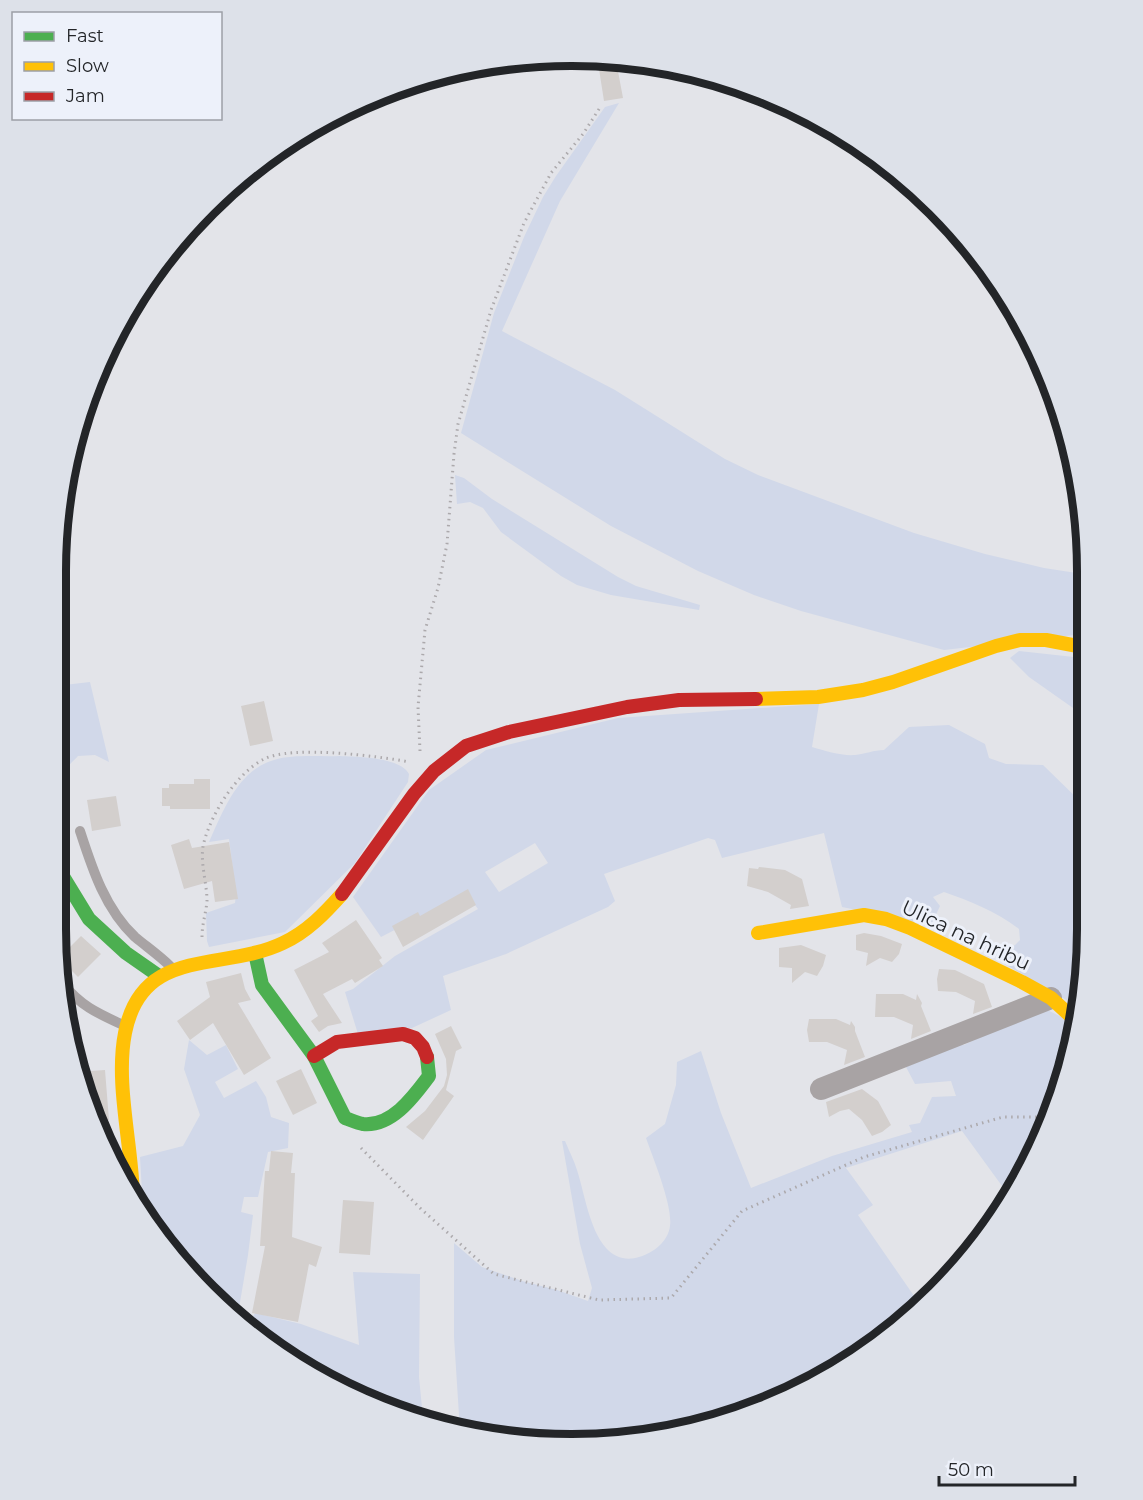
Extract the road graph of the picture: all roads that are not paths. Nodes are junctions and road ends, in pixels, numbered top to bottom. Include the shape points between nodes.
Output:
1 (1077, 646) edge
2 (80, 831) dead end
3 (66, 916) edge
4 (759, 933) dead end
5 (255, 953) junction
6 (173, 970) junction
7 (159, 976) junction
8 (70, 993) edge
9 (1051, 998) junction
10 (1069, 1015) edge
11 (126, 1026) junction
12 (314, 1056) junction
13 (821, 1089) dead end
14 (131, 1176) edge

1 - 5 street via 1034,639 1012,641 862,691 825,696 677,700 596,713 473,744 428,770 339,900 298,936
2 - 6 lane via 113,910
3 - 7 street via 90,919 126,953
4 - 9 street, Ulica na hribu via 864,915 886,919
5 - 6 street
5 - 12 street via 262,985
6 - 7 street
7 - 11 street via 141,992
8 - 11 lane via 91,1011
9 - 10 street, Ulica na hribu
9 - 13 street
11 - 14 street via 123,1066
12 - 12 street via 345,1118 362,1124 393,1115 411,1100 429,1076 423,1047 415,1038 403,1034 337,1042

